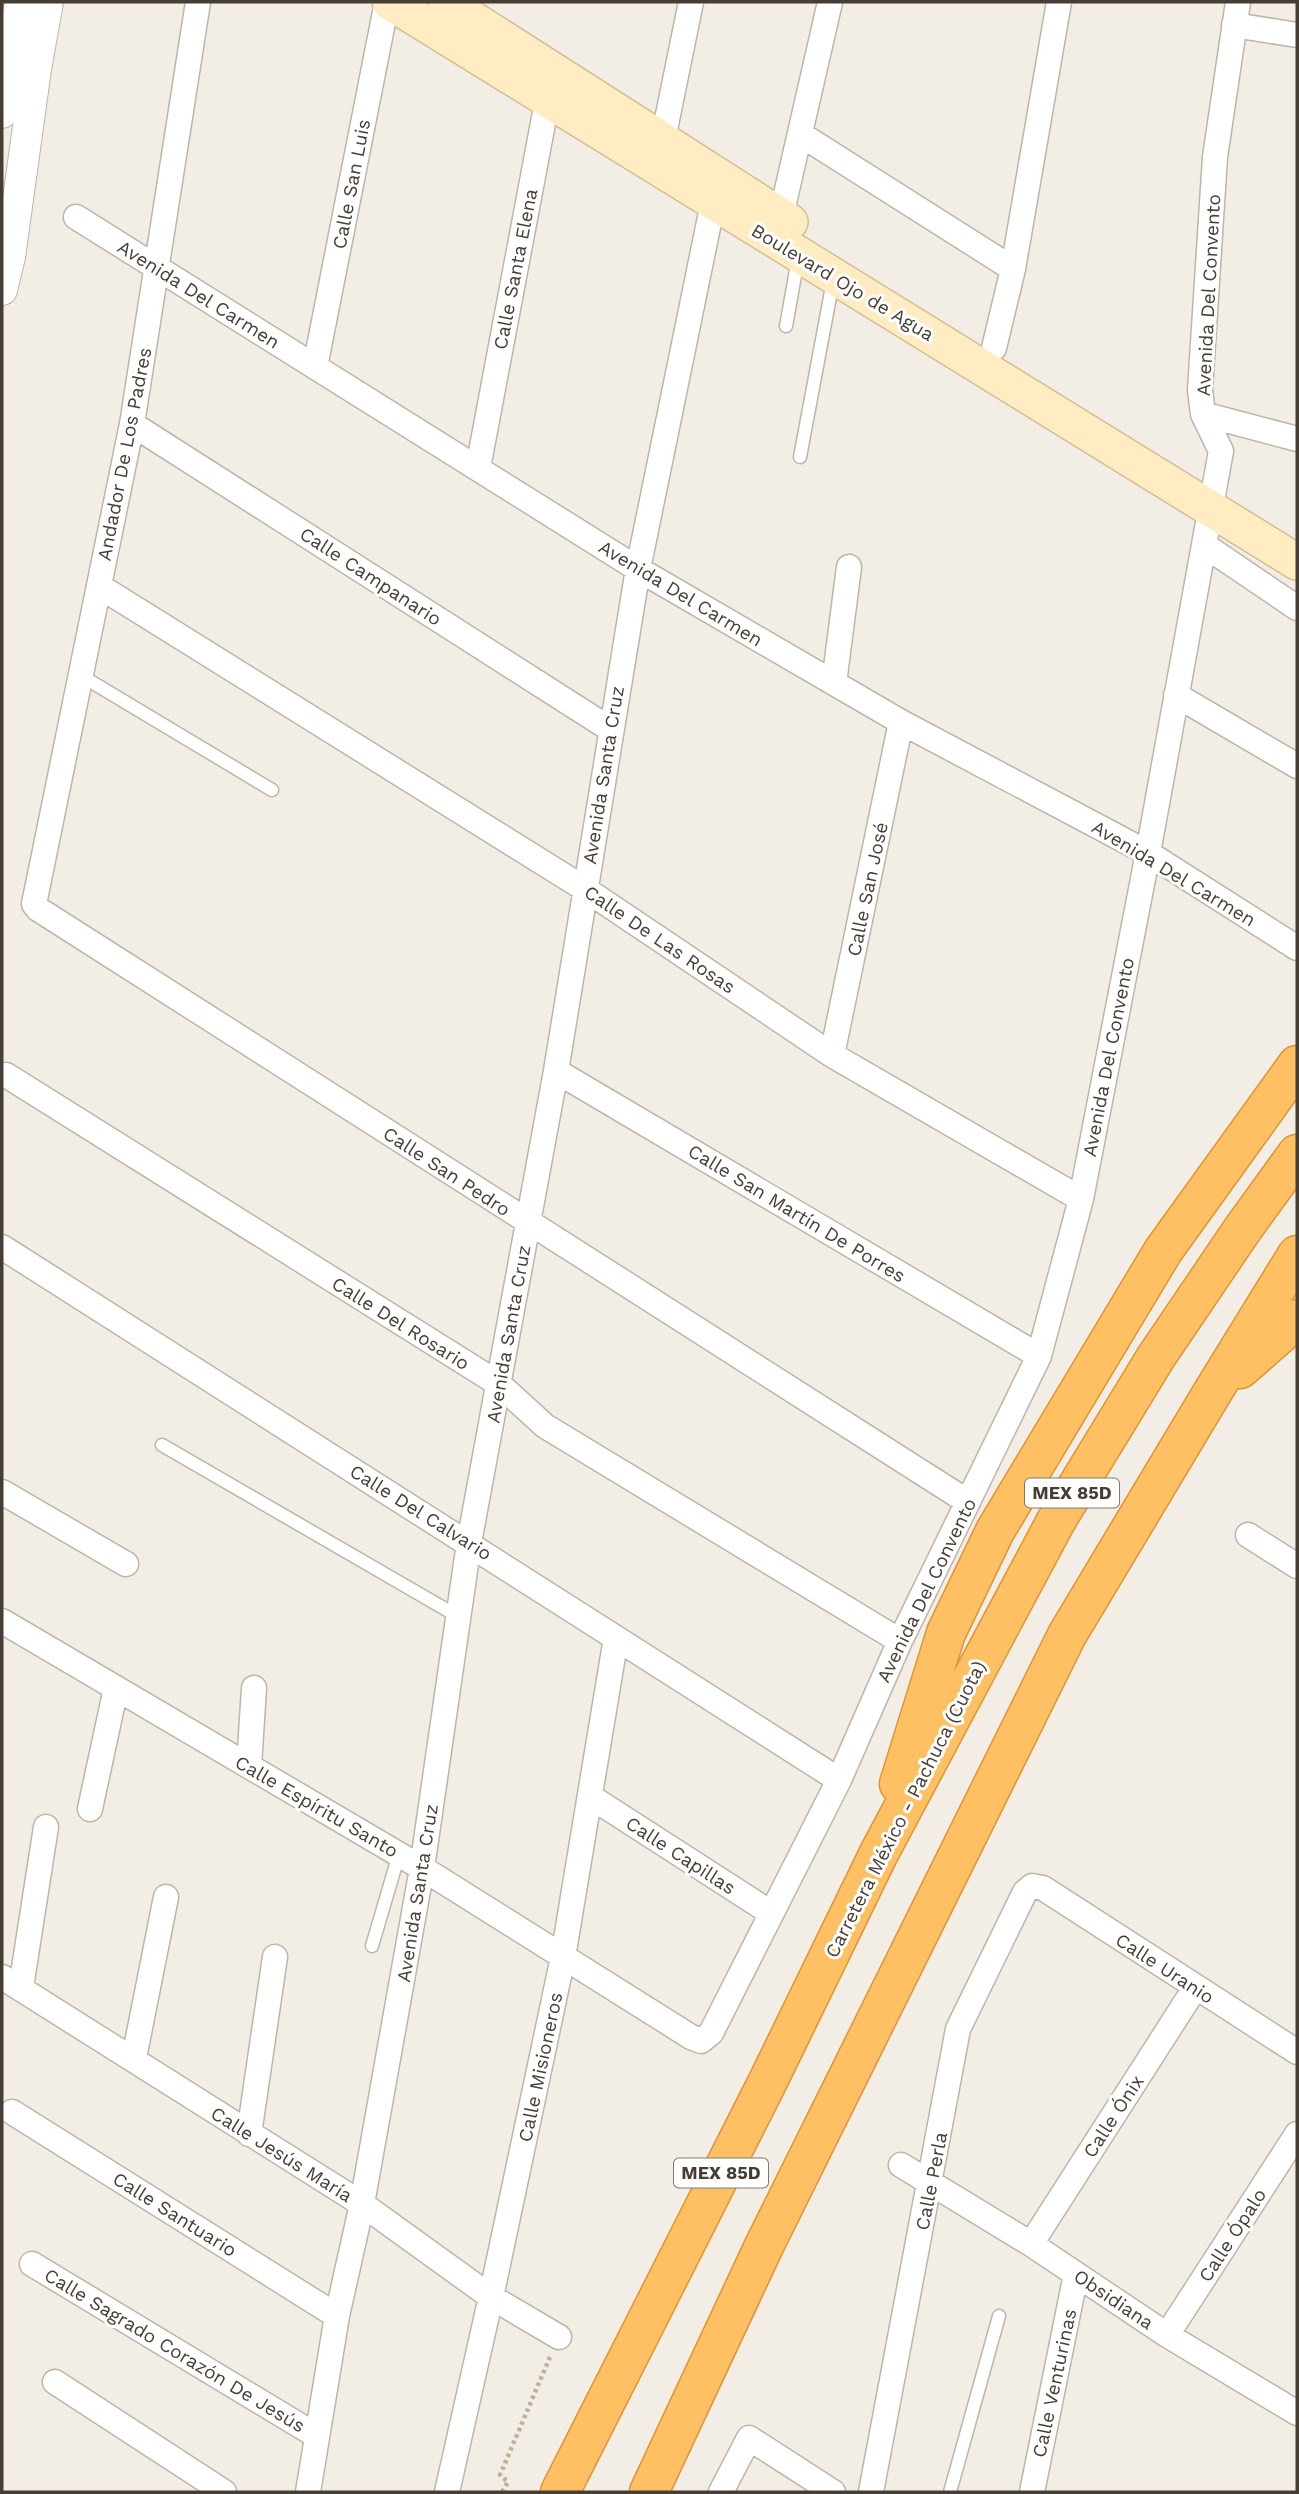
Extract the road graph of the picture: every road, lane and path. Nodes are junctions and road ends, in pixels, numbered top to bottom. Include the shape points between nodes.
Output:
1 (20, 2) edge
2 (48, 2) edge
3 (198, 2) edge
4 (389, 2) edge
5 (446, 2) edge
6 (691, 2) edge
7 (830, 2) edge
8 (1059, 2) edge
9 (1236, 13) edge
10 (1297, 36) edge
11 (6, 62) edge
12 (550, 85) junction
13 (2, 113) edge
14 (800, 134) junction
15 (660, 155) junction
16 (715, 190) junction
17 (781, 216) junction
18 (76, 217) dead end
19 (798, 255) junction
20 (157, 266) junction
21 (1013, 269) junction
22 (834, 277) junction
23 (2, 290) edge
24 (786, 326) dead end
25 (994, 348) junction
26 (315, 367) junction
27 (1203, 414) junction
28 (132, 424) junction
29 (1297, 439) edge
30 (800, 457) dead end
31 (478, 468) junction
32 (1212, 496) junction
33 (1297, 539) edge
34 (1204, 545) junction
35 (1297, 562) edge
36 (849, 568) dead end
37 (638, 569) junction
38 (99, 586) junction
39 (1297, 608) edge
40 (80, 675) junction
41 (834, 683) junction
42 (1177, 695) junction
43 (901, 722) junction
44 (610, 729) junction
45 (1297, 766) edge
46 (272, 790) dead end
47 (1148, 853) junction
48 (585, 889) junction
49 (34, 904) joint
50 (1297, 948) edge
51 (832, 1055) junction
52 (1297, 1065) edge
53 (556, 1071) junction
54 (5, 1075) dead end
55 (1297, 1101) edge
56 (1297, 1154) edge
57 (1081, 1199) junction
58 (528, 1223) junction
59 (2, 1247) edge
60 (1163, 1251) junction
61 (1297, 1255) edge
62 (1297, 1319) edge
63 (1039, 1356) junction
64 (499, 1384) junction
65 (1212, 1393) junction
66 (162, 1445) dead end
67 (2, 1492) edge
68 (968, 1502) junction
69 (1248, 1535) dead end
70 (469, 1543) junction
71 (126, 1564) dead end
72 (1297, 1566) edge
73 (459, 1617) junction
74 (2, 1621) edge
75 (616, 1638) junction
76 (900, 1641) junction
77 (116, 1688) junction
78 (254, 1688) dead end
79 (250, 1766) junction
80 (839, 1780) junction
81 (591, 1797) junction
82 (90, 1809) dead end
83 (46, 1826) dead end
84 (879, 1853) junction
85 (399, 1854) junction
86 (422, 1868) junction
87 (1032, 1885) joint
88 (166, 1897) dead end
89 (771, 1913) junction
90 (372, 1946) dead end
91 (275, 1957) dead end
92 (562, 1957) junction
93 (12, 1982) edge
94 (1195, 1988) junction
95 (701, 2041) joint
96 (1297, 2052) edge
97 (134, 2058) junction
98 (12, 2112) dead end
99 (249, 2134) junction
100 (1297, 2134) edge
101 (901, 2165) dead end
102 (930, 2185) junction
103 (362, 2204) junction
104 (1031, 2244) junction
105 (32, 2264) dead end
106 (1076, 2274) junction
107 (491, 2297) junction
108 (337, 2316) junction
109 (999, 2316) dead end
110 (1167, 2335) junction
111 (559, 2337) joint
112 (55, 2382) dead end
113 (1297, 2413) edge
114 (317, 2436) junction
115 (224, 2492) edge
116 (308, 2492) edge
117 (447, 2492) edge
118 (502, 2492) edge
119 (560, 2492) edge
120 (649, 2492) edge
121 (721, 2492) edge
122 (833, 2492) edge
123 (871, 2492) edge
124 (950, 2492) edge
125 (1032, 2492) edge

1 - 11 street
2 - 23 street
3 - 20 street, Andador De Los Padres
4 - 12 main road, Boulevard Ojo de Agua
4 - 26 street, Calle San Luis
5 - 12 main road, Boulevard Ojo de Agua
6 - 15 street
7 - 14 street
8 - 21 street
9 - 10 street
9 - 27 street, Avenida Del Convento via 1215,157 1200,390
11 - 13 street
12 - 15 main road, Boulevard Ojo de Agua
12 - 31 street, Calle Santa Elena
14 - 17 street
14 - 21 street
15 - 16 main road, Boulevard Ojo de Agua
16 - 17 main road, Boulevard Ojo de Agua
16 - 19 main road, Boulevard Ojo de Agua
16 - 37 street, Avenida Santa Cruz
17 - 25 main road, Boulevard Ojo de Agua
18 - 20 street, Avenida Del Carmen
19 - 22 main road, Boulevard Ojo de Agua
19 - 24 lane
20 - 26 street, Avenida Del Carmen
20 - 28 street, Andador De Los Padres
21 - 25 street
22 - 30 lane
22 - 32 main road, Boulevard Ojo de Agua
25 - 32 main road, Boulevard Ojo de Agua
26 - 31 street, Avenida Del Carmen
27 - 29 street
27 - 32 street, Avenida Del Convento via 1221,451
28 - 38 street, Andador De Los Padres
28 - 44 street, Calle Campanario
31 - 37 street, Avenida Del Carmen
32 - 33 main road, Boulevard Ojo de Agua
32 - 34 street, Avenida Del Convento
32 - 35 main road, Boulevard Ojo de Agua
34 - 39 street
34 - 42 street, Avenida Del Convento
36 - 41 street
37 - 41 street, Avenida Del Carmen
37 - 44 street, Avenida Santa Cruz
38 - 40 street, Andador De Los Padres
38 - 48 street, Calle De Las Rosas
40 - 46 lane
40 - 49 street, Andador De Los Padres
41 - 43 street, Avenida Del Carmen
42 - 45 street
42 - 47 street, Avenida Del Convento
43 - 47 street, Avenida Del Carmen
43 - 51 street, Calle San José
44 - 48 street, Avenida Santa Cruz
47 - 50 street, Avenida Del Carmen
47 - 57 street, Avenida Del Convento
48 - 51 street, Calle De Las Rosas
48 - 53 street, Avenida Santa Cruz
49 - 58 street, Calle San Pedro
51 - 57 street, Calle De Las Rosas
52 - 60 highway
53 - 58 street, Avenida Santa Cruz
53 - 63 street, Calle San Martín De Porres
54 - 64 street, Calle Del Rosario
55 - 60 highway via 1220,1197
56 - 84 highway, Carretera México - Pachuca (Cuota) / MEX 85D via 1101,1444
57 - 63 street, Avenida Del Convento
58 - 64 street, Avenida Santa Cruz
58 - 68 street, Calle San Pedro
59 - 70 street, Calle Del Calvario
60 - 84 highway via 995,1531 946,1633
61 - 65 highway, MEX 85D
62 - 65 highway
63 - 68 street, Avenida Del Convento
64 - 70 street, Avenida Santa Cruz
64 - 76 street, Calle Del Rosario via 545,1426
65 - 120 highway, MEX 85D via 1067,1635 764,2246
66 - 73 lane
67 - 71 street
68 - 76 street, Avenida Del Convento
69 - 72 street
70 - 73 street, Avenida Santa Cruz
70 - 75 street, Calle Del Calvario
73 - 86 street, Avenida Santa Cruz
74 - 77 street, Calle Espíritu Santo
75 - 80 street, Calle Del Calvario
75 - 81 street, Calle Misioneros
76 - 80 street, Avenida Del Convento
77 - 79 street, Calle Espíritu Santo
77 - 82 street
78 - 79 street
79 - 85 street, Calle Espíritu Santo
80 - 89 street, Avenida Del Convento
81 - 89 street, Calle Capillas
81 - 92 street, Calle Misioneros
83 - 93 street
84 - 119 highway, Carretera México - Pachuca (Cuota) / MEX 85D
85 - 86 street, Calle Espíritu Santo
85 - 90 lane
86 - 92 street, Calle Espíritu Santo
86 - 103 street, Avenida Santa Cruz
87 - 94 street, Calle Uranio
87 - 102 street, Calle Perla via 958,2029
88 - 97 street
89 - 95 street, Avenida Del Convento via 711,2033
91 - 99 street
92 - 95 street, Calle Espíritu Santo
92 - 107 street, Calle Misioneros
93 - 97 street, Calle Jesús María
94 - 96 street, Calle Uranio
94 - 104 street, Calle Ónix
97 - 99 street, Calle Jesús María
98 - 108 street, Calle Santuario
99 - 103 street, Calle Jesús María
100 - 110 street, Calle Ópalo
101 - 102 street, Obsidiana
102 - 104 street, Obsidiana
102 - 123 street, Calle Perla
103 - 107 street, Calle Jesús María
103 - 108 street, Avenida Santa Cruz
104 - 106 street, Obsidiana
105 - 114 street, Calle Sagrado Corazón De Jesús
106 - 110 street, Obsidiana
106 - 125 street, Calle Venturinas
107 - 111 street, Calle Jesús María
107 - 117 street, Calle Misioneros
108 - 114 street, Avenida Santa Cruz
109 - 124 lane
110 - 113 street, Obsidiana
111 - 118 path via 500,2475 508,2482
112 - 115 street
114 - 116 street, Avenida Santa Cruz
121 - 122 street via 749,2438

